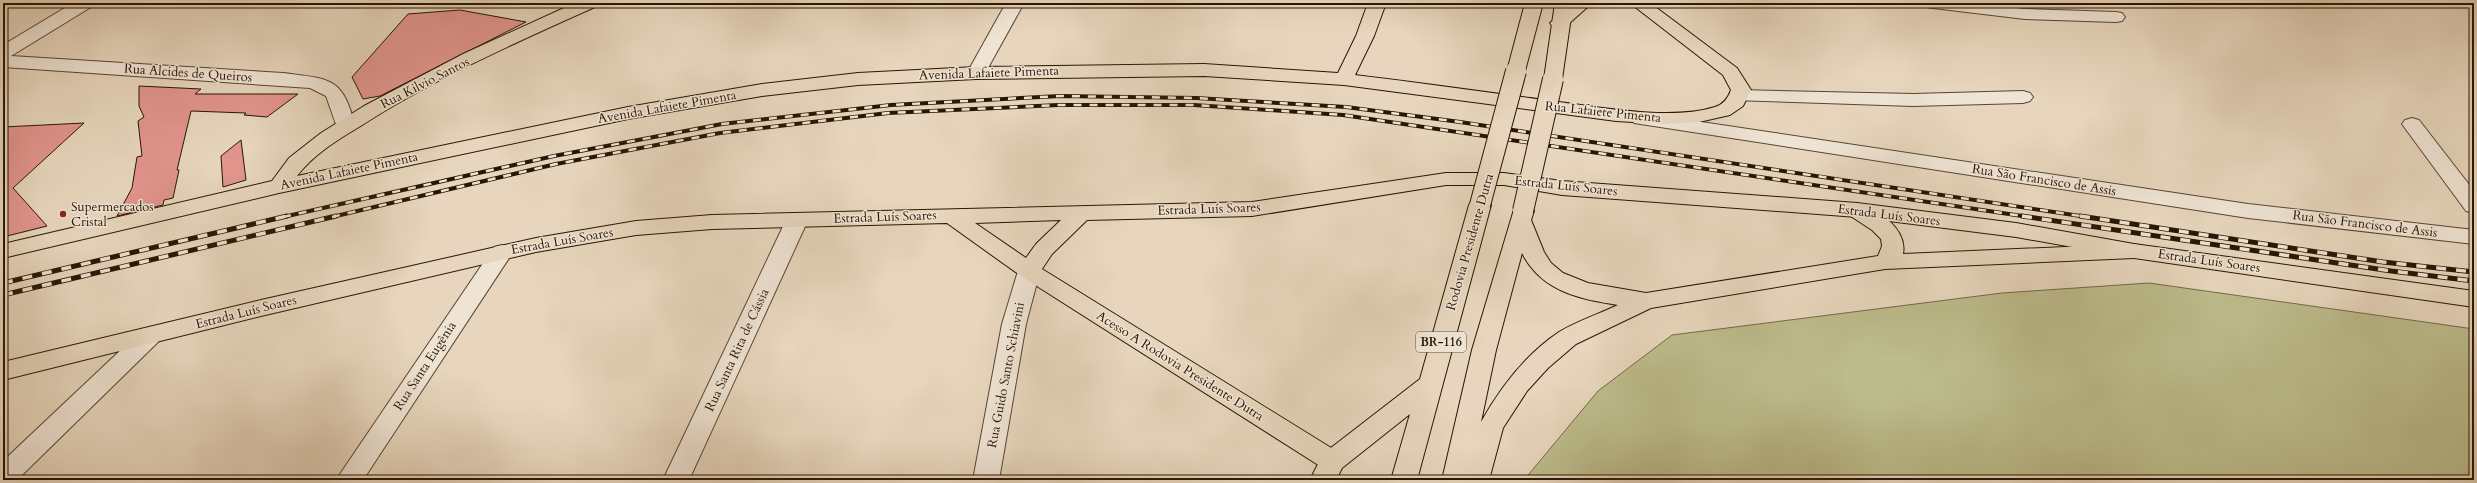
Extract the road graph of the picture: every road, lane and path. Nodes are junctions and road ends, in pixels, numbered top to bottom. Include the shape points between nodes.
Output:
1 (85, 3) edge
2 (589, 3) edge
3 (1014, 3) edge
4 (1377, 3) edge
5 (1534, 3) edge
6 (1564, 3) edge
7 (1583, 3) edge
8 (1639, 3) edge
9 (1933, 3) edge
10 (2116, 17) dead end
11 (1560, 23) junction
12 (3, 53) edge
13 (3, 61) edge
14 (976, 73) junction
15 (1344, 79) junction
16 (1739, 96) junction
17 (2023, 97) dead end
18 (1616, 115) junction
19 (2412, 124) dead end
20 (345, 126) junction
21 (279, 186) junction
22 (2474, 206) edge
23 (1857, 210) junction
24 (1082, 212) junction
25 (950, 215) junction
26 (1522, 216) junction
27 (798, 220) junction
28 (2474, 237) edge
29 (3, 251) edge
30 (2134, 251) junction
31 (502, 252) junction
32 (1885, 262) junction
33 (1029, 270) junction
34 (2474, 299) edge
35 (1646, 301) junction
36 (150, 336) junction
37 (3, 371) edge
38 (1429, 385) junction
39 (1328, 471) edge
40 (3, 477) edge
41 (349, 480) edge
42 (676, 480) edge
43 (986, 480) edge
44 (1404, 480) edge
45 (1455, 480) edge
46 (1476, 480) edge

1 - 12 street
2 - 20 main road, Rua Kilvio Santos via 407,91
3 - 14 street
4 - 15 main road via 1365,36
5 - 38 main road, Rodovia Presidente Dutra / BR-116, bridge
6 - 11 main road, BR-116
7 - 11 main road
8 - 16 main road via 1730,72 1740,86
9 - 10 street via 2025,14
11 - 26 main road, BR-116, bridge via 1553,79
13 - 20 street, Rua Alcides de Queiros via 284,79 321,84 335,91 341,104
14 - 15 main road, Avenida Lafaiete Pimenta via 1204,70
14 - 21 main road, Avenida Lafaiete Pimenta via 858,79 690,101
15 - 18 main road, Rua Lafaiete Pimenta
16 - 17 street via 1913,100
16 - 18 main road, Rua Lafaiete Pimenta via 1736,102 1723,111 1699,116 1666,118
18 - 28 street, Rua São Francisco de Assis via 2240,210
19 - 22 street
20 - 21 main road, Rua Kilvio Santos via 289,169
21 - 29 main road, Avenida Lafaiete Pimenta
23 - 24 main road, Estrada Luís Soares via 1562,188 1504,179 1460,178 1274,207
23 - 30 main road, Estrada Luís Soares via 2016,230
23 - 32 main road via 1881,225 1889,234 1895,246 1893,256
24 - 25 main road, Estrada Luís Soares
24 - 33 main road via 1044,249
25 - 27 main road, Estrada Luís Soares
25 - 33 main road, Acesso A Rodovia Presidente Dutra
26 - 35 main road via 1535,258 1551,275 1592,292
26 - 45 main road, BR-116 via 1484,350
27 - 31 main road, Estrada Luís Soares via 677,223
27 - 42 street, Rua Santa Rita de Cássia
30 - 32 main road
30 - 34 main road, Estrada Luís Soares
31 - 36 main road, Estrada Luís Soares
31 - 41 street, Rua Santa Eugênia
32 - 35 main road
33 - 39 main road, Acesso A Rodovia Presidente Dutra
33 - 43 street, Rua Guido Santo Schiavini via 1014,324
35 - 46 main road via 1568,338 1528,374 1490,426
36 - 37 main road, Estrada Luís Soares
36 - 40 street
38 - 39 main road
38 - 44 main road, Rodovia Presidente Dutra / BR-116

